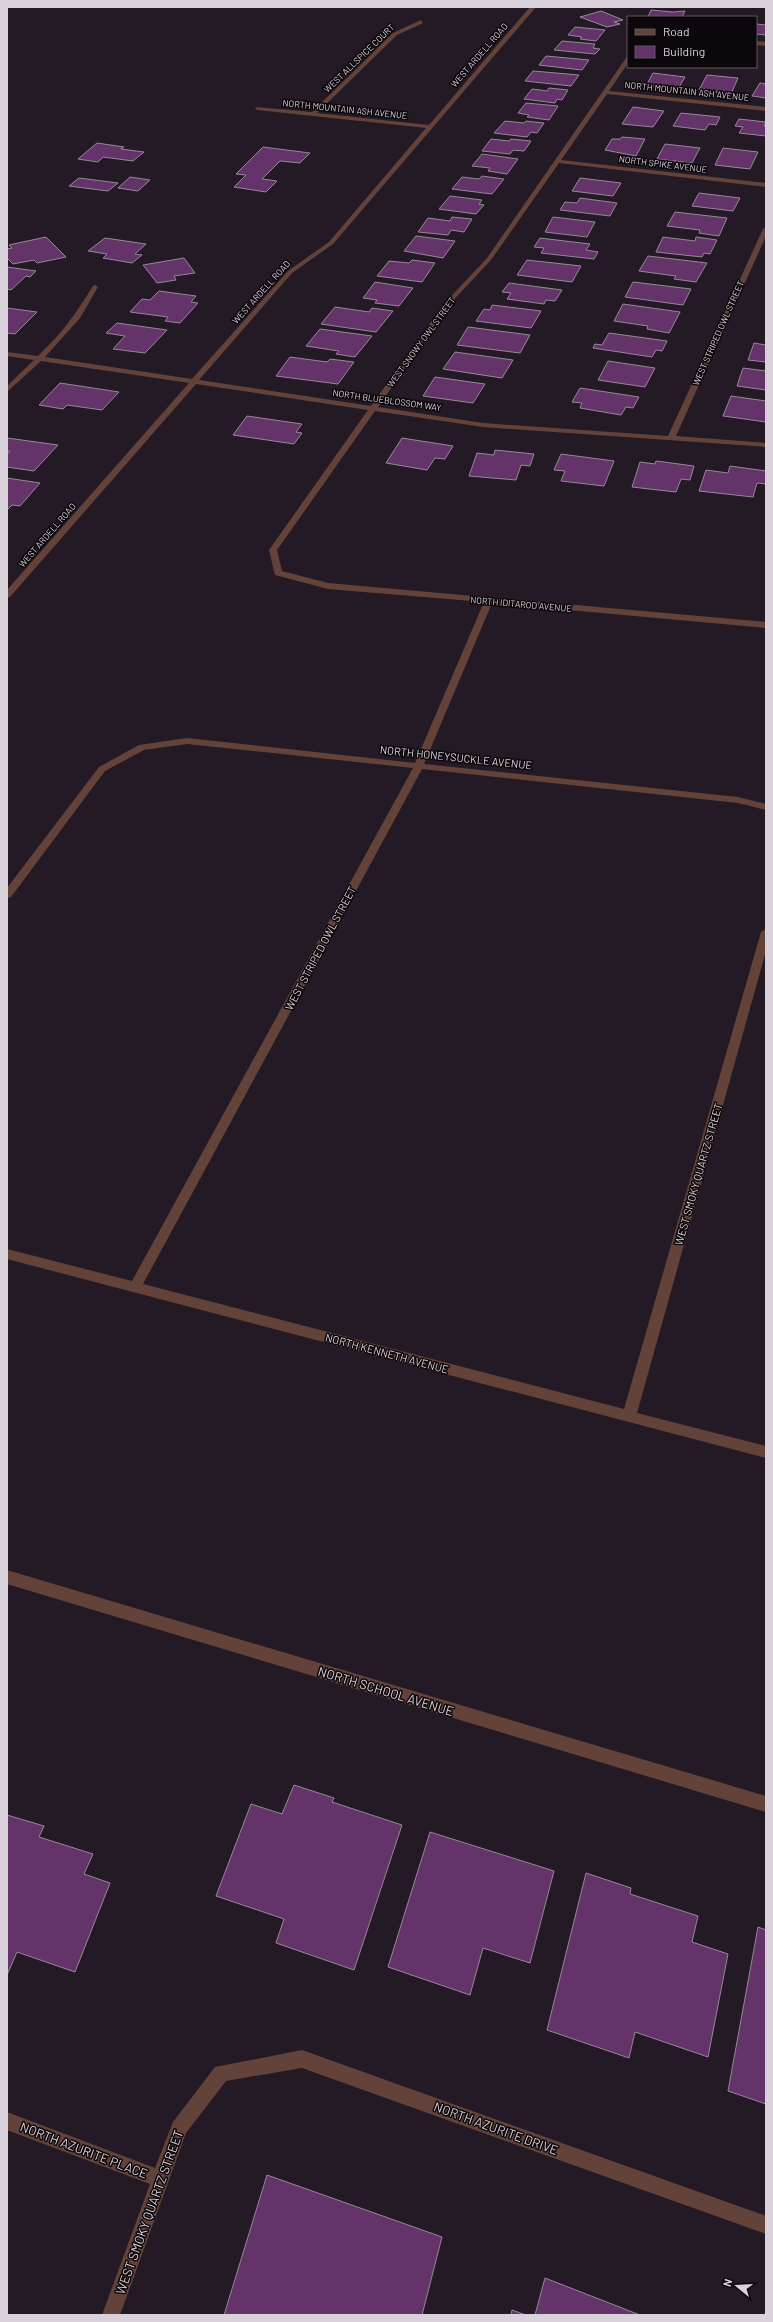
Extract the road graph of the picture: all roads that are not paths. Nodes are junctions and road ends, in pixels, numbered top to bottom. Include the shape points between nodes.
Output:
1 (533, 7) edge
2 (421, 22) dead end
3 (627, 60) edge
4 (605, 92) junction
5 (257, 108) dead end
6 (766, 109) edge
7 (314, 114) junction
8 (431, 127) junction
9 (557, 161) junction
10 (766, 185) edge
11 (766, 229) edge
12 (95, 288) dead end
13 (7, 354) edge
14 (38, 358) junction
15 (194, 382) junction
16 (7, 390) edge
17 (373, 408) junction
18 (671, 438) junction
19 (766, 445) edge
20 (278, 573) joint
21 (7, 595) edge
22 (490, 601) junction
23 (766, 624) edge
24 (419, 765) junction
25 (766, 808) edge
26 (7, 896) edge
27 (766, 932) edge
28 (7, 1254) edge
29 (135, 1287) junction
30 (630, 1416) junction
31 (766, 1452) edge
32 (7, 1577) edge
33 (766, 1804) edge
34 (221, 2074) joint
35 (7, 2121) edge
36 (160, 2179) junction
37 (766, 2225) edge
38 (111, 2315) edge

1 - 8 street, WEST ARDELL ROAD
2 - 7 street, WEST ALLSPICE COURT via 395,34
3 - 4 street, WEST SNOWY OWL STREET
4 - 6 street, NORTH MOUNTAIN ASH AVENUE
4 - 9 street, WEST SNOWY OWL STREET
5 - 7 street, NORTH MOUNTAIN ASH AVENUE
7 - 8 street, NORTH MOUNTAIN ASH AVENUE
8 - 15 street, WEST ARDELL ROAD via 331,243 290,272
9 - 10 street, NORTH SPIKE AVENUE
9 - 17 street, WEST SNOWY OWL STREET via 489,259 445,306
11 - 18 street, WEST STRIPED OWL STREET
12 - 14 street via 76,321
13 - 14 street, NORTH BLUEBLOSSOM WAY
14 - 15 street, NORTH BLUEBLOSSOM WAY
14 - 16 street
15 - 17 street, NORTH BLUEBLOSSOM WAY
15 - 21 street, WEST ARDELL ROAD
17 - 18 street, NORTH BLUEBLOSSOM WAY via 483,425
17 - 20 street, WEST SNOWY OWL STREET via 272,550
18 - 19 street, NORTH BLUEBLOSSOM WAY
20 - 22 street, NORTH IDITAROD AVENUE via 328,586
22 - 23 street, NORTH IDITAROD AVENUE
22 - 24 street, WEST STRIPED OWL STREET
24 - 25 street, NORTH HONEYSUCKLE AVENUE via 738,800
24 - 26 street, NORTH HONEYSUCKLE AVENUE via 187,741 142,747 102,769
24 - 29 street, WEST STRIPED OWL STREET
27 - 30 street, WEST SMOKY QUARTZ STREET
28 - 29 street, NORTH KENNETH AVENUE
29 - 30 street, NORTH KENNETH AVENUE
30 - 31 street, NORTH KENNETH AVENUE
32 - 33 street, NORTH SCHOOL AVENUE
34 - 36 street, WEST SMOKY QUARTZ STREET via 179,2128
34 - 37 street, NORTH AZURITE DRIVE via 302,2059
35 - 36 street, NORTH AZURITE PLACE
36 - 38 street, WEST SMOKY QUARTZ STREET

